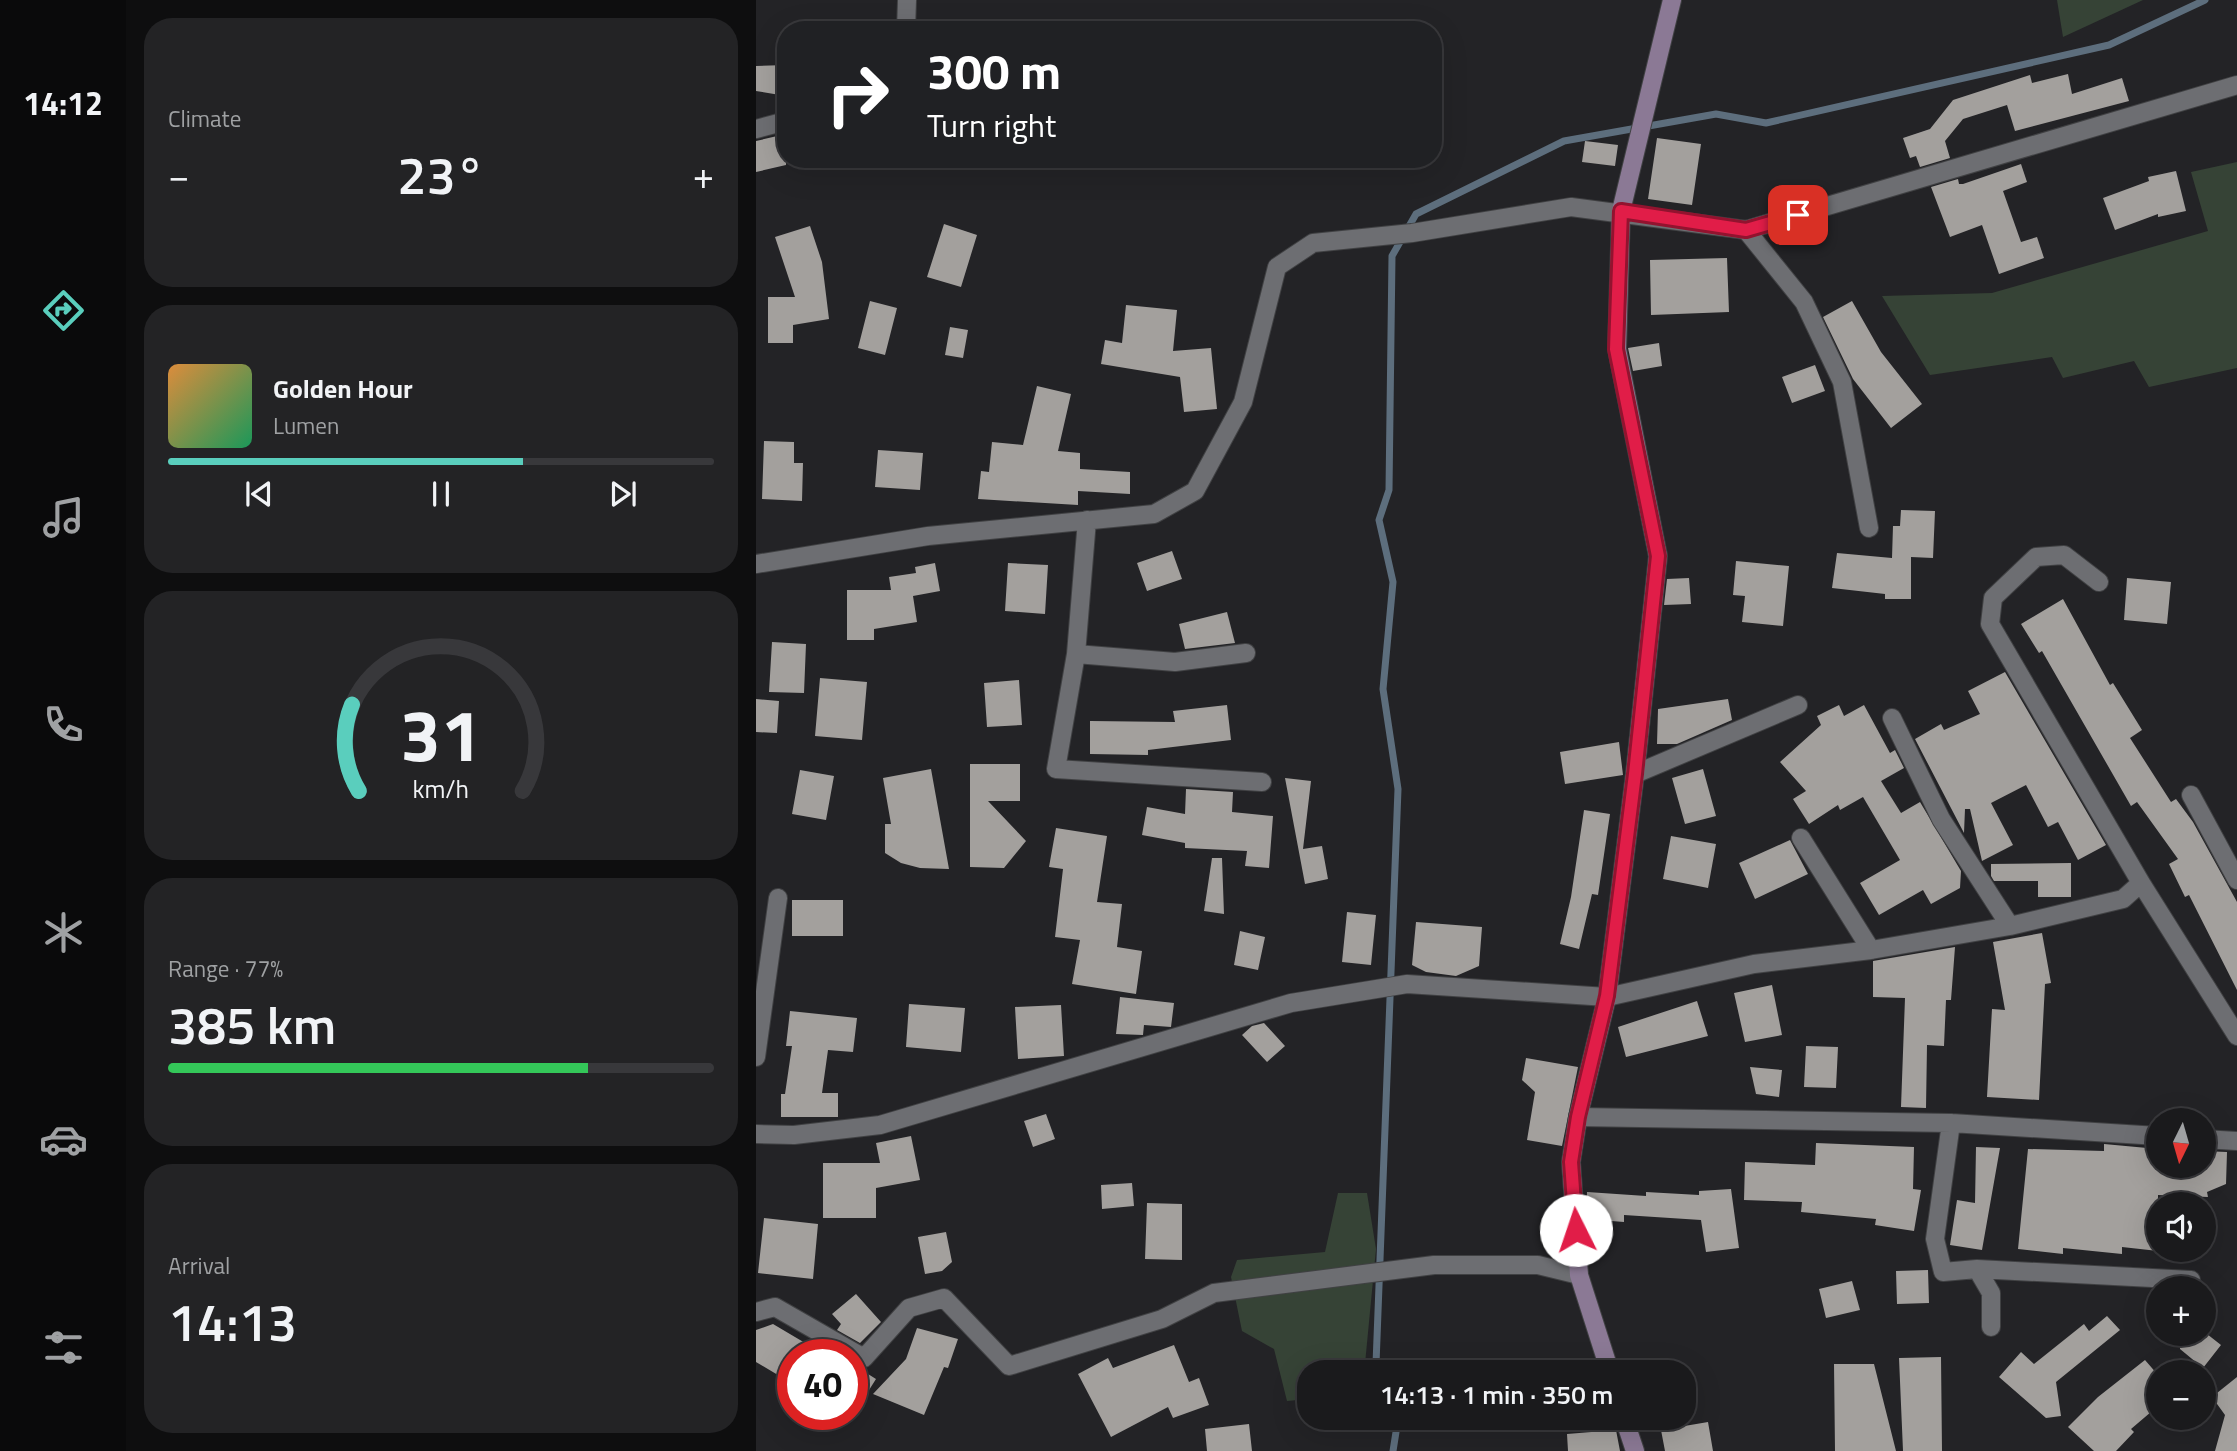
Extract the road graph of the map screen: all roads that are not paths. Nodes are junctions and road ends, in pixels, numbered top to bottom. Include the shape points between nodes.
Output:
1 (907, 0) edge
2 (1672, 0) edge
3 (906, 21) edge
4 (2237, 85) edge
5 (777, 124) edge
6 (756, 130) edge
7 (1621, 211) junction
8 (1746, 230) junction
9 (1087, 520) junction
10 (1869, 528) dead end
11 (756, 564) edge
12 (2099, 582) dead end
13 (1246, 653) dead end
14 (1076, 654) junction
15 (1798, 705) dead end
16 (1892, 718) dead end
17 (1635, 774) junction
18 (1262, 782) dead end
19 (2191, 795) dead end
20 (1801, 838) dead end
21 (2237, 880) edge
22 (2141, 883) junction
23 (778, 898) dead end
24 (2010, 926) junction
25 (1871, 950) junction
26 (1607, 996) junction
27 (2237, 1036) edge
28 (756, 1057) edge
29 (1578, 1117) junction
30 (1951, 1123) junction
31 (756, 1134) edge
32 (2146, 1135) edge
33 (2216, 1140) edge
34 (2237, 1141) edge
35 (1978, 1269) junction
36 (1579, 1275) junction
37 (2146, 1278) edge
38 (756, 1312) edge
39 (1991, 1327) dead end
40 (1606, 1360) edge
41 (1628, 1430) edge
42 (1635, 1451) edge

1 - 3 street
2 - 7 street
4 - 8 street
5 - 6 street
7 - 8 street
7 - 9 street via 1571,207 1404,234 1313,243 1277,267 1243,402 1195,491 1154,514
7 - 17 street via 1616,349 1658,556
8 - 10 street via 1804,302 1842,382
9 - 11 street via 928,536
9 - 14 street
12 - 22 street via 2064,555 2036,557 1993,598 1990,624
13 - 14 street via 1175,662
14 - 18 street via 1056,769
15 - 17 street
16 - 24 street via 1941,820
17 - 26 street
19 - 21 street
20 - 25 street
22 - 24 street via 2123,899
22 - 27 street
23 - 28 street
24 - 25 street
25 - 26 street via 1754,964
26 - 29 street
26 - 31 street via 1407,984 1291,1003 880,1125 794,1135
29 - 30 street
29 - 36 street via 1571,1162
30 - 32 street
30 - 35 street via 1935,1239 1942,1272
33 - 34 street
35 - 37 street
35 - 39 street via 1991,1293
36 - 38 street via 1538,1265 1434,1265 1214,1293 1162,1319 1009,1366 944,1298 909,1308 864,1358 775,1307
36 - 40 street
41 - 42 street

